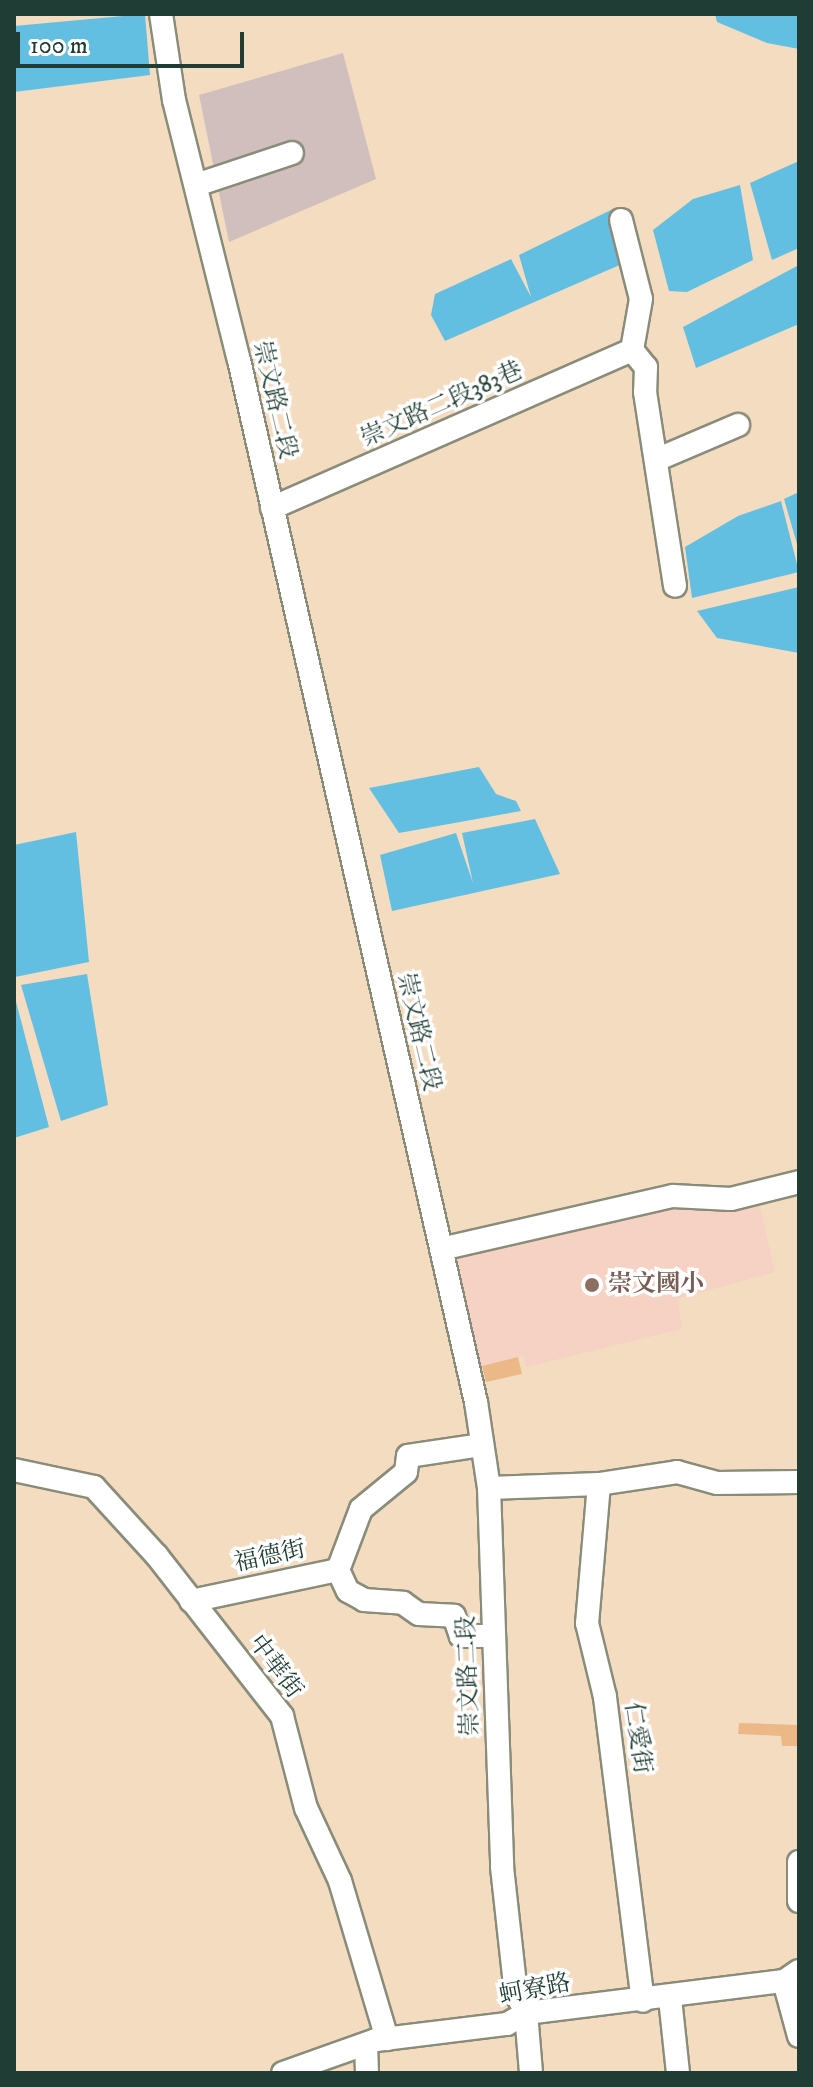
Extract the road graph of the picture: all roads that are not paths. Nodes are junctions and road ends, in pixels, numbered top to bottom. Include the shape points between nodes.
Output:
1 (161, 14) edge
2 (292, 153) dead end
3 (196, 185) junction
4 (621, 220) dead end
5 (632, 350) junction
6 (738, 425) dead end
7 (658, 459) junction
8 (272, 508) junction
9 (675, 586) dead end
10 (799, 1182) edge
11 (441, 1249) junction
12 (482, 1445) junction
13 (14, 1470) edge
14 (799, 1482) edge
15 (599, 1484) junction
16 (489, 1488) junction
17 (338, 1570) junction
18 (191, 1601) junction
19 (494, 1636) junction
20 (799, 1862) edge
21 (799, 1901) edge
22 (791, 1976) edge
23 (670, 1998) junction
24 (643, 2001) junction
25 (526, 2013) junction
26 (799, 2036) edge
27 (376, 2041) junction
28 (283, 2073) edge
29 (367, 2073) edge
30 (531, 2073) edge
31 (678, 2073) edge

1 - 3 street, 崇文路二段
2 - 3 street
3 - 8 street, 崇文路二段
4 - 5 street via 641,299
5 - 7 street via 646,367 645,392
5 - 8 street, 崇文路二段383巷
6 - 7 street
7 - 9 street
8 - 11 street, 崇文路二段
10 - 11 street via 731,1199 673,1196
11 - 12 street, 崇文路二段
12 - 16 street, 崇文路二段
12 - 17 street, 福德街 via 408,1456 406,1472 361,1509
13 - 18 street, 中華街 via 94,1487
14 - 15 street via 717,1483 677,1472
15 - 16 street
15 - 24 street, 仁愛街 via 587,1623 605,1697
16 - 19 street, 崇文路二段
17 - 18 street, 福德街
17 - 19 street via 348,1591 364,1600 403,1603 419,1614 454,1616 461,1636
18 - 27 street, 中華街 via 282,1716 306,1808 340,1881
19 - 25 street, 崇文路二段 via 502,1867 516,1993
20 - 21 street
22 - 23 street, 蚵寮路
22 - 26 street
23 - 24 street, 蚵寮路
23 - 31 street
24 - 25 street, 蚵寮路
25 - 27 street, 蚵寮路 via 507,2024
25 - 30 street, 崇文路二段
27 - 28 street, 蚵寮路
27 - 29 street, 中華街

